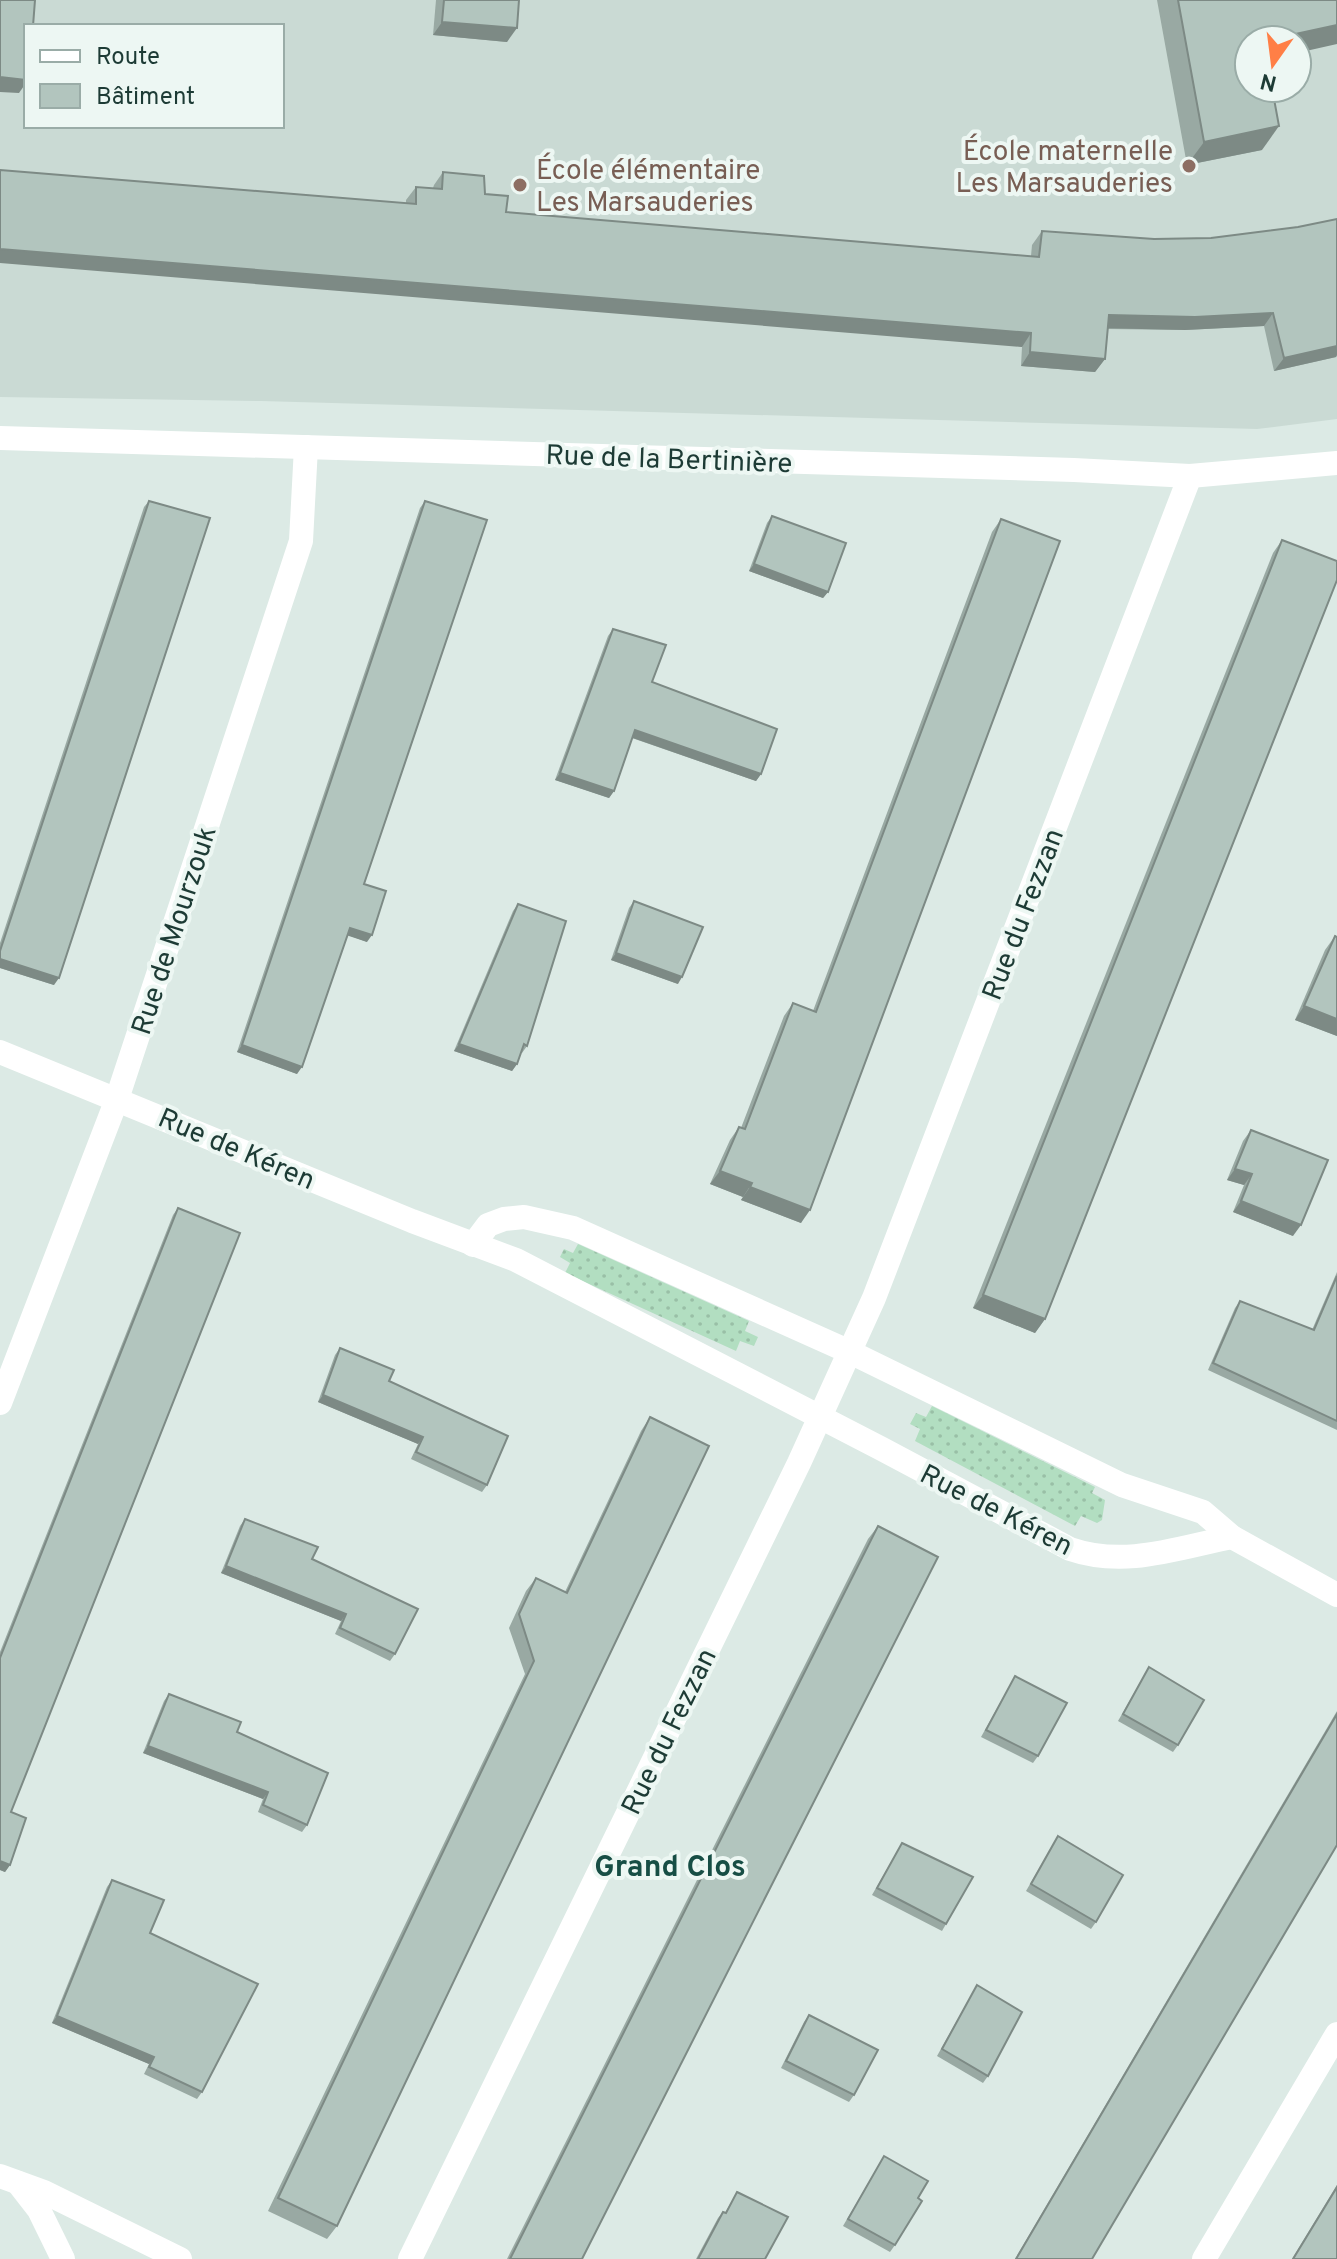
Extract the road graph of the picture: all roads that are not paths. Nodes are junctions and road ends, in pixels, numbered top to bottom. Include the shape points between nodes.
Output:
1 (0, 438) edge
2 (306, 447) junction
3 (1337, 463) edge
4 (1190, 476) junction
5 (0, 1052) edge
6 (117, 1099) junction
7 (473, 1245) junction
8 (850, 1352) junction
9 (0, 1403) edge
10 (820, 1417) junction
11 (1232, 1537) junction
12 (1337, 1595) edge
13 (1337, 2034) edge
14 (9, 2180) edge
15 (63, 2259) edge
16 (180, 2259) edge
17 (410, 2259) edge
18 (1204, 2259) edge

1 - 2 street, Rue de la Bertinière
2 - 4 street, Rue de la Bertinière
2 - 6 street, Rue de Mourzouk via 301,541
3 - 4 street, Rue de la Bertinière
4 - 8 street, Rue du Fezzan
5 - 6 street, Rue de Kéren
6 - 7 street, Rue de Kéren
6 - 9 street, Rue de Mourzouk
7 - 8 street via 488,1225 504,1219 524,1217 573,1228
7 - 10 street, Rue de Kéren via 516,1260
8 - 10 street
8 - 11 street via 1122,1485 1203,1512
10 - 11 street, Rue de Kéren via 1090,1556 1149,1557
10 - 17 street, Rue du Fezzan
11 - 12 street
13 - 18 street
14 - 15 street via 39,2210
14 - 16 street via 62,2200

